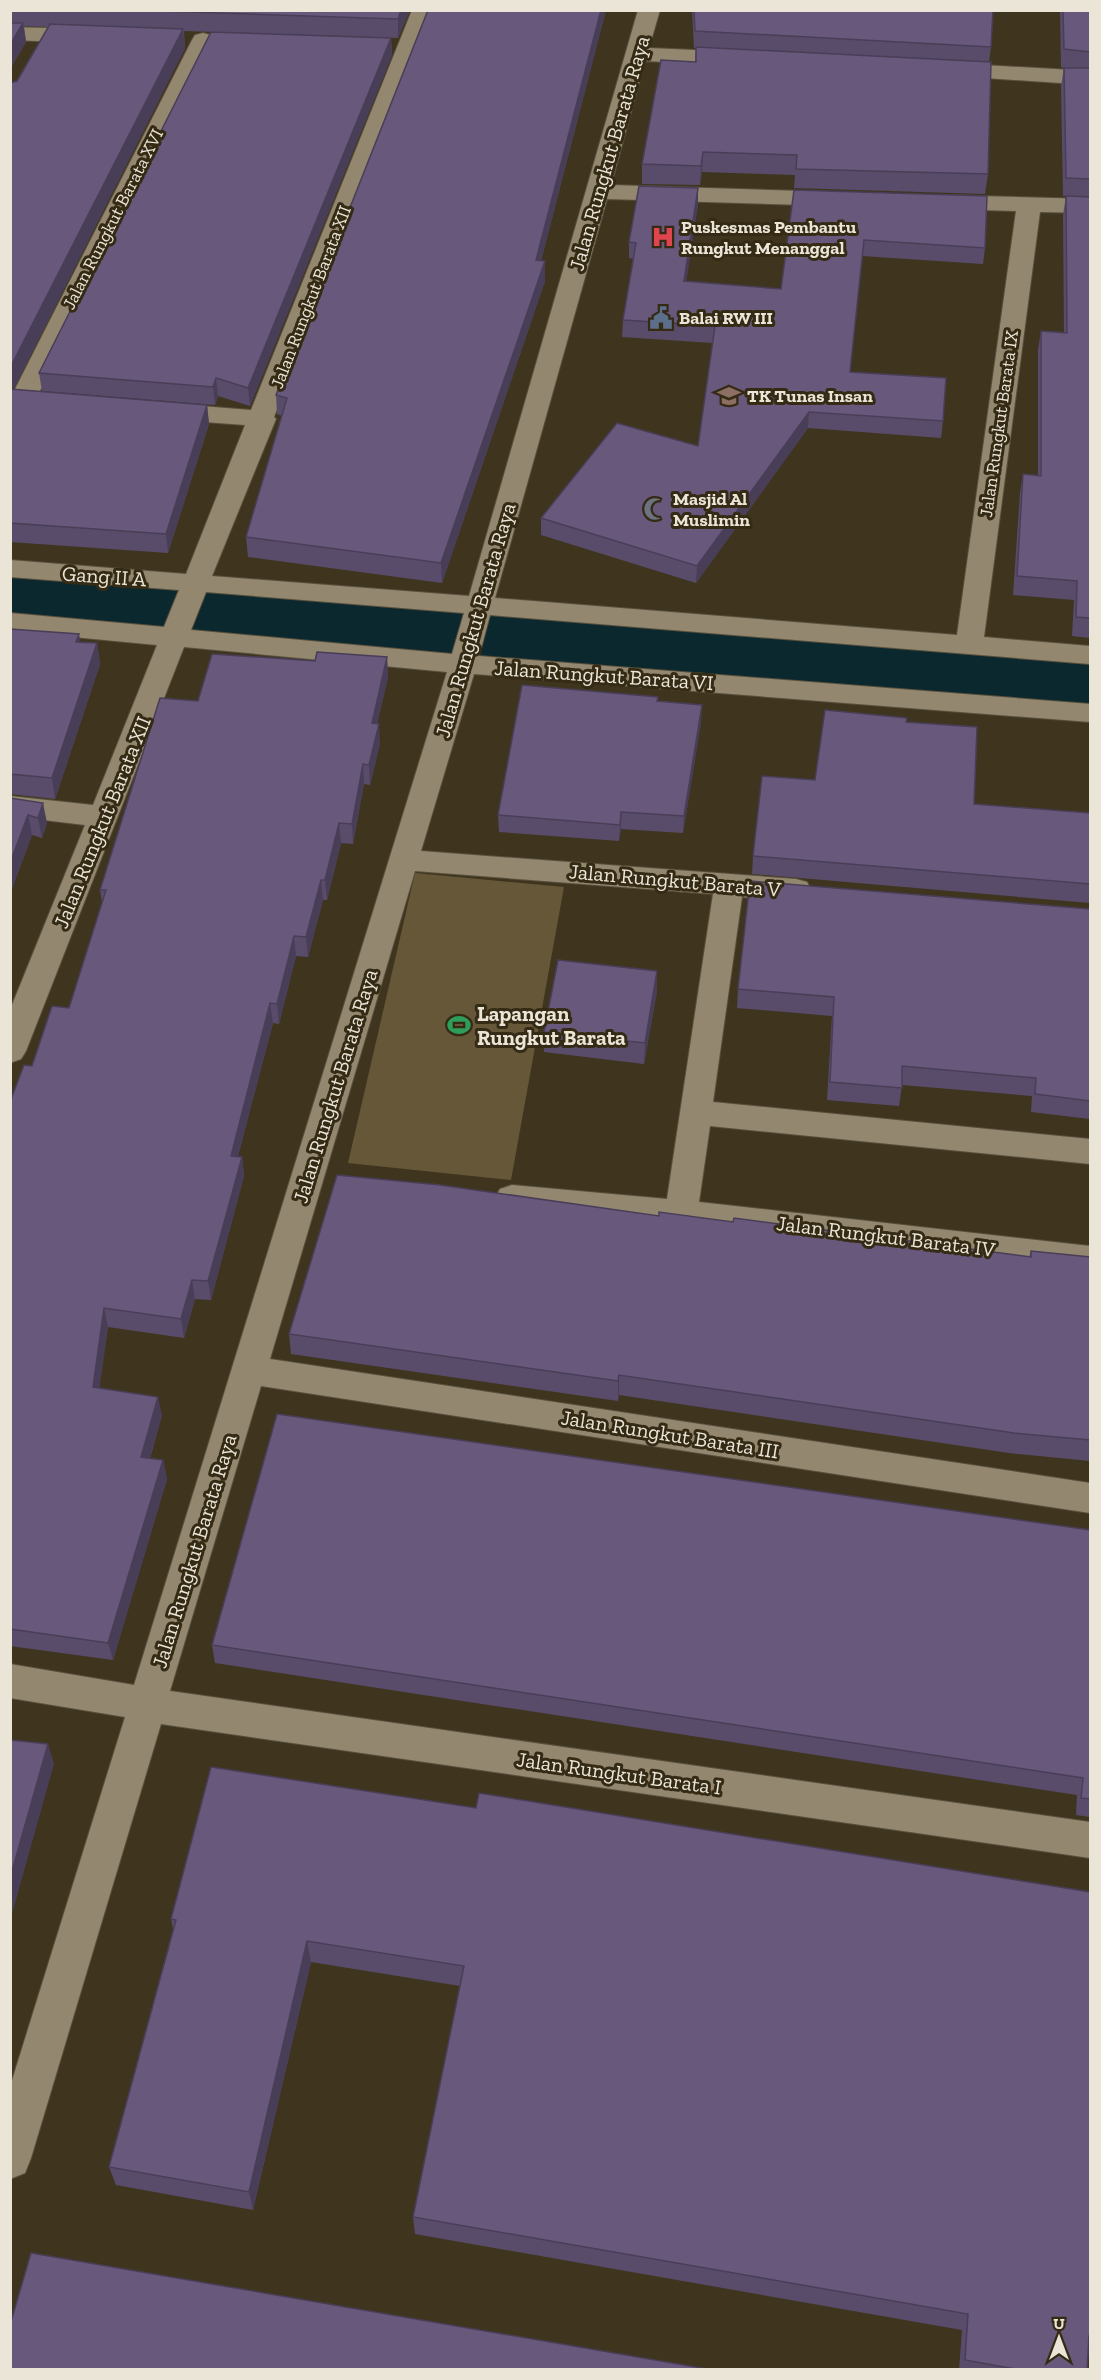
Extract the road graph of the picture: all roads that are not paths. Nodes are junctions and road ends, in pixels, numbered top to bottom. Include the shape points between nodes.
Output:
1 (423, 10) edge
2 (649, 10) edge
3 (10, 33) edge
4 (45, 34) junction
5 (113, 36) edge
6 (203, 40) dead end
7 (34, 54) edge
8 (637, 54) junction
9 (756, 60) edge
10 (923, 69) edge
11 (1090, 78) edge
12 (598, 192) junction
13 (861, 199) edge
14 (921, 201) edge
15 (1029, 204) junction
16 (1090, 206) edge
17 (26, 400) edge
18 (137, 409) edge
19 (263, 419) junction
20 (10, 568) edge
21 (195, 588) junction
22 (479, 610) junction
23 (10, 622) edge
24 (176, 632) junction
25 (969, 645) junction
26 (1090, 655) edge
27 (465, 658) junction
28 (1090, 713) edge
29 (10, 806) edge
30 (105, 817) junction
31 (404, 860) junction
32 (729, 885) junction
33 (822, 892) edge
34 (10, 1051) edge
35 (695, 1112) junction
36 (1090, 1152) edge
37 (483, 1195) edge
38 (681, 1213) junction
39 (1090, 1259) edge
40 (249, 1370) junction
41 (1090, 1498) edge
42 (10, 1681) edge
43 (148, 1704) junction
44 (1090, 1840) edge
45 (10, 2158) edge

1 - 19 street, Jalan Rungkut Barata XII via 397,46
2 - 8 street, Jalan Rungkut Barata Raya
3 - 4 street
4 - 5 street
4 - 7 street
6 - 17 street, Jalan Rungkut Barata XVI
8 - 9 street
8 - 12 street, Jalan Rungkut Barata Raya
10 - 11 street
12 - 13 street
12 - 22 street, Jalan Rungkut Barata Raya
14 - 15 street
15 - 16 street
15 - 25 street, Jalan Rungkut Barata IX
18 - 19 street
19 - 21 street, Jalan Rungkut Barata XII
20 - 21 street, Gang II A
21 - 22 street
21 - 24 street, Jalan Rungkut Barata XII
22 - 25 street
22 - 27 street, Jalan Rungkut Barata Raya
23 - 24 street, Jalan Rungkut Barata VI
24 - 27 street, Jalan Rungkut Barata VI
24 - 30 street, Jalan Rungkut Barata XII
25 - 26 street
27 - 28 street, Jalan Rungkut Barata VI
27 - 31 street, Jalan Rungkut Barata Raya
29 - 30 street
30 - 34 street, Jalan Rungkut Barata XII
31 - 32 street, Jalan Rungkut Barata V
31 - 40 street, Jalan Rungkut Barata Raya via 321,1180
32 - 33 street, Jalan Rungkut Barata V
32 - 35 street
35 - 36 street
35 - 38 street
37 - 38 street, Jalan Rungkut Barata IV
38 - 39 street, Jalan Rungkut Barata IV
40 - 41 street, Jalan Rungkut Barata III
40 - 43 street, Jalan Rungkut Barata Raya
42 - 43 street, Jalan Rungkut Barata I
43 - 44 street, Jalan Rungkut Barata I
43 - 45 street, Jalan Rungkut Barata Raya

